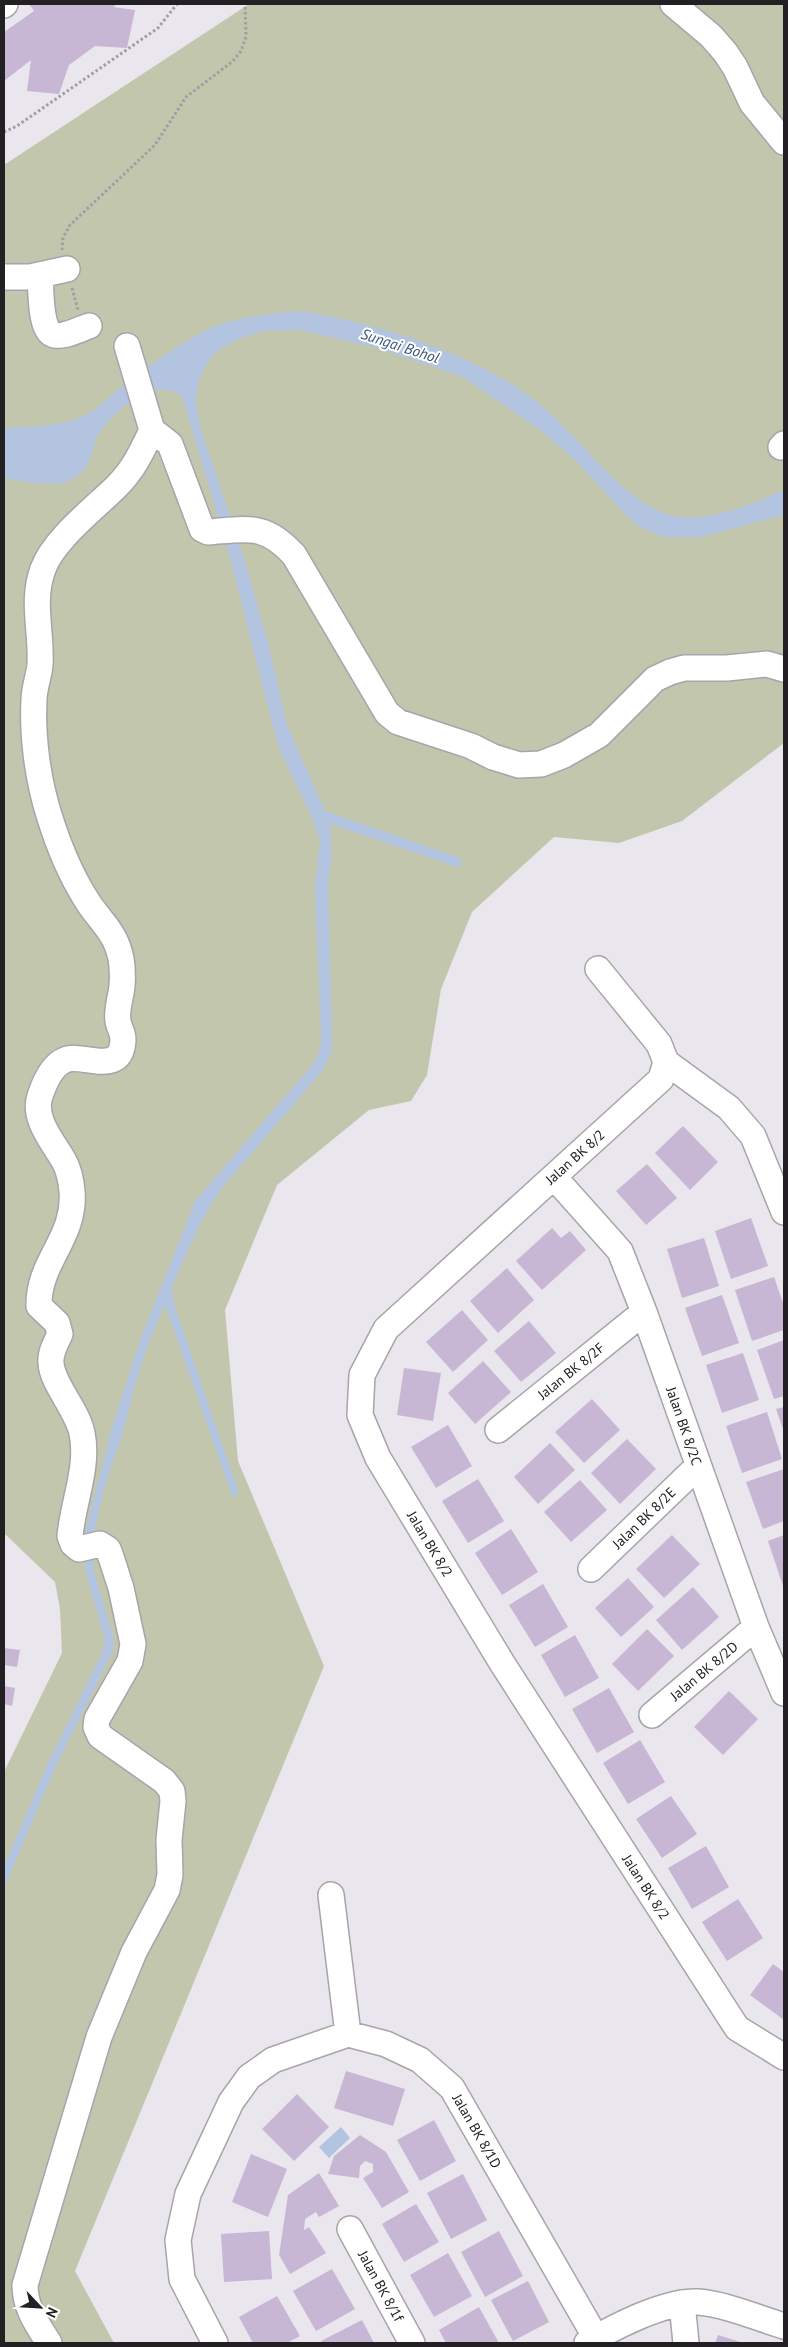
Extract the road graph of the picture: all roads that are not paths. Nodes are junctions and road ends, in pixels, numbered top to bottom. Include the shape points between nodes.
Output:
1 (673, 4) edge
2 (784, 142) edge
3 (66, 269) road end
4 (40, 275) junction
5 (4, 277) edge
6 (89, 326) road end
7 (127, 346) dead end
8 (150, 424) junction
9 (784, 669) edge
10 (598, 969) dead end
11 (666, 1062) junction
12 (554, 1176) junction
13 (784, 1212) edge
14 (644, 1312) junction
15 (498, 1430) dead end
16 (698, 1466) junction
17 (590, 1569) dead end
18 (756, 1627) junction
19 (784, 1693) edge
20 (652, 1715) dead end
21 (331, 1895) dead end
22 (348, 2034) junction
23 (784, 2057) edge
24 (350, 2229) dead end
25 (682, 2303) junction
26 (784, 2326) edge
27 (591, 2340) edge
28 (49, 2343) edge
29 (215, 2343) edge
30 (412, 2343) edge
31 (686, 2343) edge

1 - 2 street via 725,52 752,103
3 - 4 street
4 - 5 street
4 - 6 street via 47,331 59,335
7 - 8 street
8 - 9 street via 170,444 202,529 208,532 261,531 272,535 294,555 388,713 398,722 519,765 541,764 599,735 654,679 670,672 684,668 760,664
8 - 28 street via 134,466 68,532 44,564 36,597 40,664 34,717 42,788 49,816 73,875 86,901 117,943 122,967 118,1021 123,1032 119,1053 109,1061 67,1058 58,1063 39,1099 41,1118 65,1163 72,1192 68,1227 46,1268 39,1306 57,1323 60,1334 52,1351 52,1374 76,1416 82,1434 82,1461 70,1536 73,1544 108,1549 121,1588 133,1644 130,1661 97,1719 96,1727 100,1736 164,1781 172,1791 173,1801 167,1890 134,1952 99,2037 25,2285 30,2313
10 - 11 street via 659,1044
11 - 12 street, Jalan BK 8/2 via 661,1079
11 - 13 street via 729,1108 753,1136
12 - 14 street, Jalan BK 8/2C via 620,1251
12 - 23 street, Jalan BK 8/2 via 386,1330 362,1375 360,1415 378,1458 497,1654 737,2028
14 - 15 street, Jalan BK 8/2F
14 - 16 street, Jalan BK 8/2C
16 - 17 street, Jalan BK 8/2E
16 - 18 street, Jalan BK 8/2C
18 - 19 street, Jalan BK 8/2C
18 - 20 street, Jalan BK 8/2D
21 - 22 street
22 - 27 street, Jalan BK 8/1D via 386,2044 420,2060 452,2088
22 - 29 street via 272,2060 249,2077 231,2102 188,2194 178,2240 182,2279
24 - 30 street, Jalan BK 8/1f
25 - 26 street via 714,2305
25 - 27 street via 657,2310
25 - 31 street

